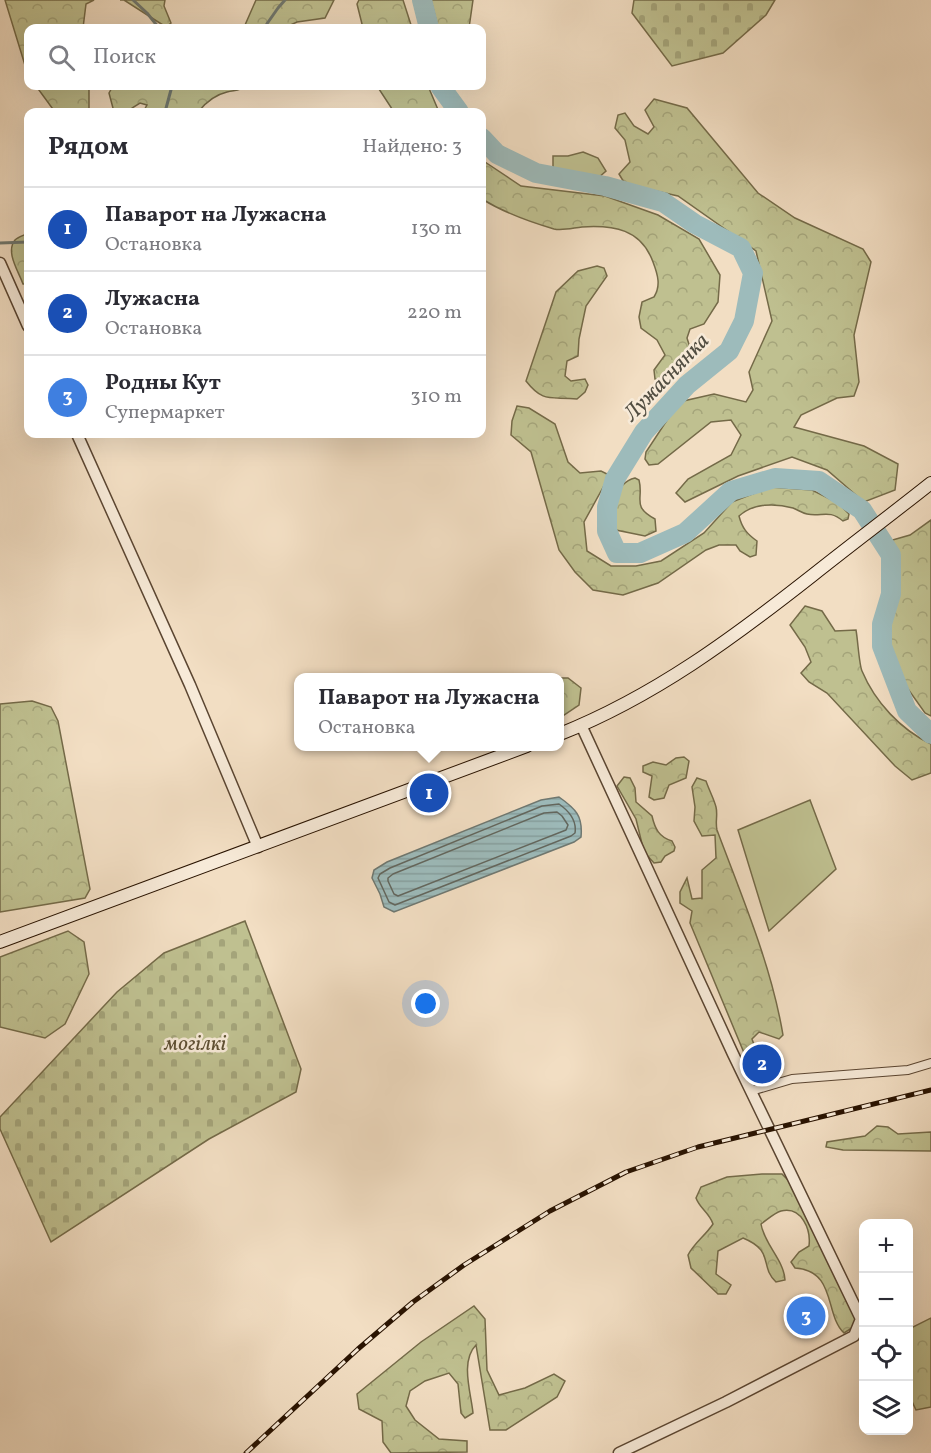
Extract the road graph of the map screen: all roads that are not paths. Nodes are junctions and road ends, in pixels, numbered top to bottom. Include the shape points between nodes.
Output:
1 (0, 263) edge
2 (24, 317) edge
3 (79, 438) edge
4 (931, 483) edge
5 (581, 725) junction
6 (564, 732) edge
7 (516, 751) edge
8 (258, 847) junction
9 (0, 942) edge
10 (931, 1063) edge
11 (751, 1091) junction
12 (619, 1453) edge

1 - 2 street
3 - 8 street
4 - 5 main road via 747,627 656,687
5 - 6 main road
5 - 11 street
7 - 8 main road
8 - 9 main road
10 - 11 street via 908,1070 792,1079
11 - 12 street via 861,1319 854,1336

